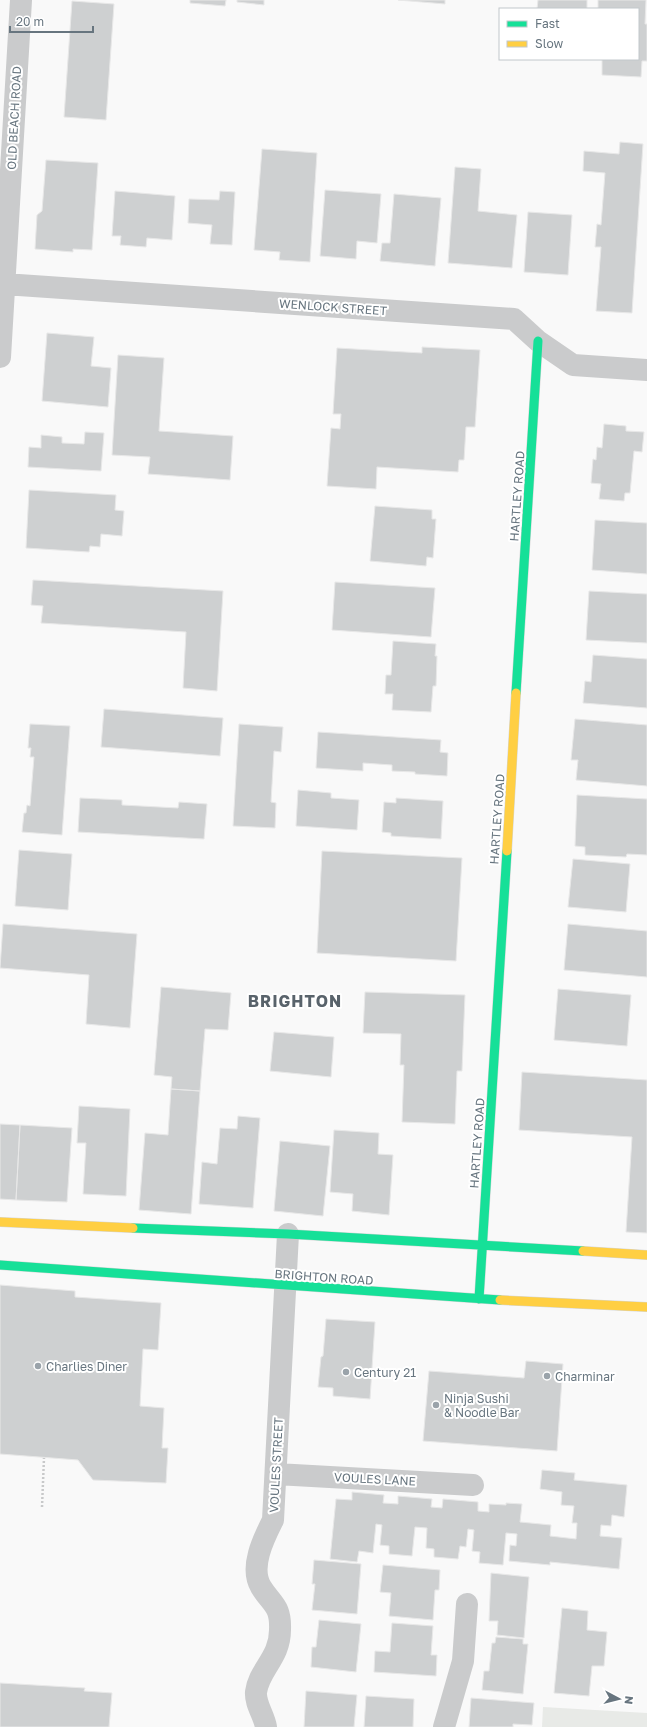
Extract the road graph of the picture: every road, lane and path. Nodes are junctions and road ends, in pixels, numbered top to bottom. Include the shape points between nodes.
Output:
1 (21, 0) edge
2 (4, 284) junction
3 (538, 341) junction
4 (0, 357) edge
5 (647, 370) edge
6 (0, 1222) edge
7 (288, 1234) junction
8 (482, 1246) junction
9 (647, 1255) edge
10 (0, 1265) edge
11 (286, 1286) junction
12 (479, 1299) junction
13 (647, 1307) edge
14 (44, 1458) dead end
15 (276, 1474) junction
16 (473, 1485) dead end
17 (42, 1507) dead end
18 (467, 1604) dead end
19 (266, 1727) edge
20 (444, 1727) edge

1 - 2 street, OLD BEACH ROAD
2 - 3 street, WENLOCK STREET via 514,319
2 - 4 street, OLD BEACH ROAD
3 - 5 street, WENLOCK STREET via 573,365
3 - 8 main road, HARTLEY ROAD
6 - 7 main road
7 - 8 main road
7 - 11 street, VOULES STREET
8 - 9 main road
8 - 12 main road, HARTLEY ROAD
10 - 11 main road, BRIGHTON ROAD
11 - 12 main road, BRIGHTON ROAD
11 - 15 street, VOULES STREET
12 - 13 main road, BRIGHTON ROAD
14 - 17 path
15 - 16 street, VOULES LANE
15 - 19 street, VOULES STREET via 274,1520 260,1546 257,1574 260,1585 273,1601 280,1619 280,1636 276,1652 259,1682 256,1693
18 - 20 street via 463,1661

